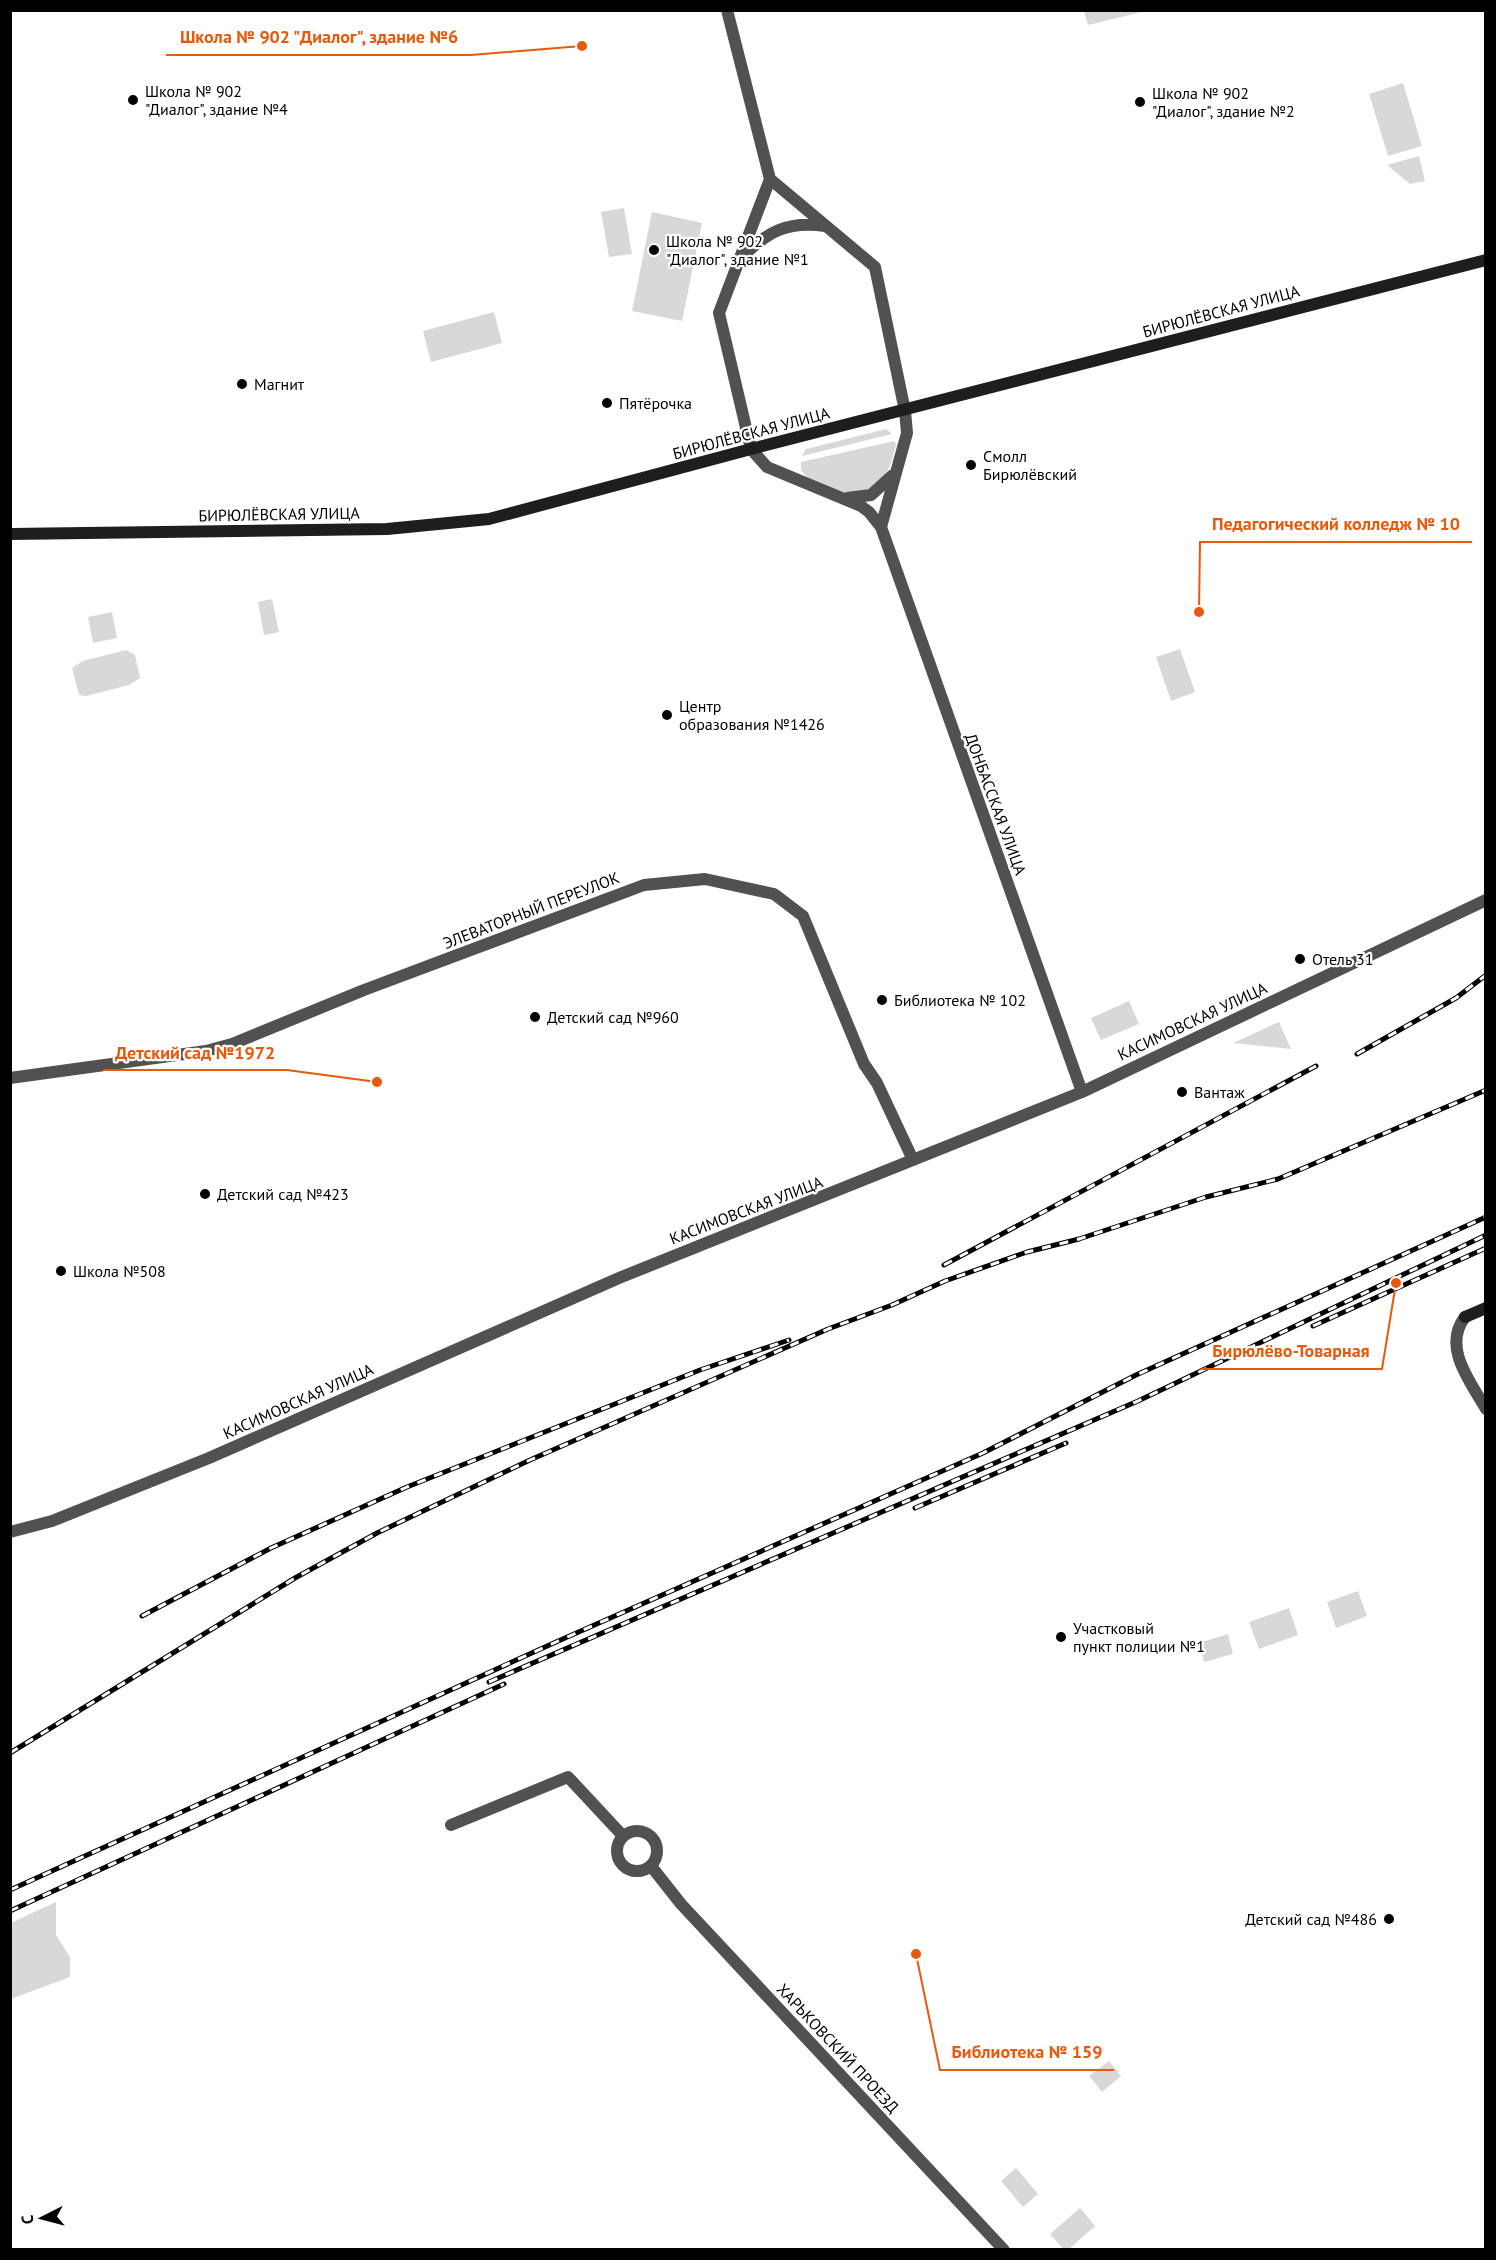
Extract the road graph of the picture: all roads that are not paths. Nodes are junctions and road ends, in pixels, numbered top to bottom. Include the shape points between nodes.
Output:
1 (727, 10) edge
2 (770, 179) junction
3 (825, 226) junction
4 (739, 260) junction
5 (1485, 260) edge
6 (905, 411) junction
7 (751, 449) junction
8 (896, 470) junction
9 (837, 496) junction
10 (881, 527) junction
11 (10, 534) edge
12 (1485, 900) edge
13 (10, 1078) edge
14 (1082, 1092) junction
15 (913, 1160) junction
16 (1485, 1308) edge
17 (1485, 1409) edge
18 (10, 1532) edge
19 (451, 1824) dead end
20 (623, 1836) junction
21 (651, 1866) junction
22 (1004, 2250) edge

1 - 2 street
2 - 3 street
2 - 4 street
3 - 4 street via 794,224 782,228
3 - 6 street via 875,267
4 - 7 street via 719,313
5 - 6 street, БИРЮЛЁВСКАЯ УЛИЦА
6 - 7 street, БИРЮЛЁВСКАЯ УЛИЦА
6 - 8 street via 906,433
7 - 9 street via 767,467
7 - 11 street, БИРЮЛЁВСКАЯ УЛИЦА via 560,502 473,521 387,529
8 - 9 street via 871,495 853,499
8 - 10 street
9 - 10 street via 869,512
10 - 14 street, ДОНБАССКАЯ УЛИЦА
12 - 14 street, КАСИМОВСКАЯ УЛИЦА
13 - 15 street, ЭЛЕВАТОРНЫЙ ПЕРЕУЛОК via 232,1044 644,885 705,879 774,894 803,916 864,1064 878,1083
14 - 15 street, КАСИМОВСКАЯ УЛИЦА
15 - 18 street, КАСИМОВСКАЯ УЛИЦА via 619,1278 209,1458 52,1521
16 - 17 street via 1465,1317 1455,1343 1457,1355
19 - 20 street via 568,1776
20 - 21 street via 633,1831 652,1837 656,1857
20 - 21 street via 616,1850 622,1865 636,1871
21 - 22 street, ХАРЬКОВСКИЙ ПРОЕЗД via 681,1904

